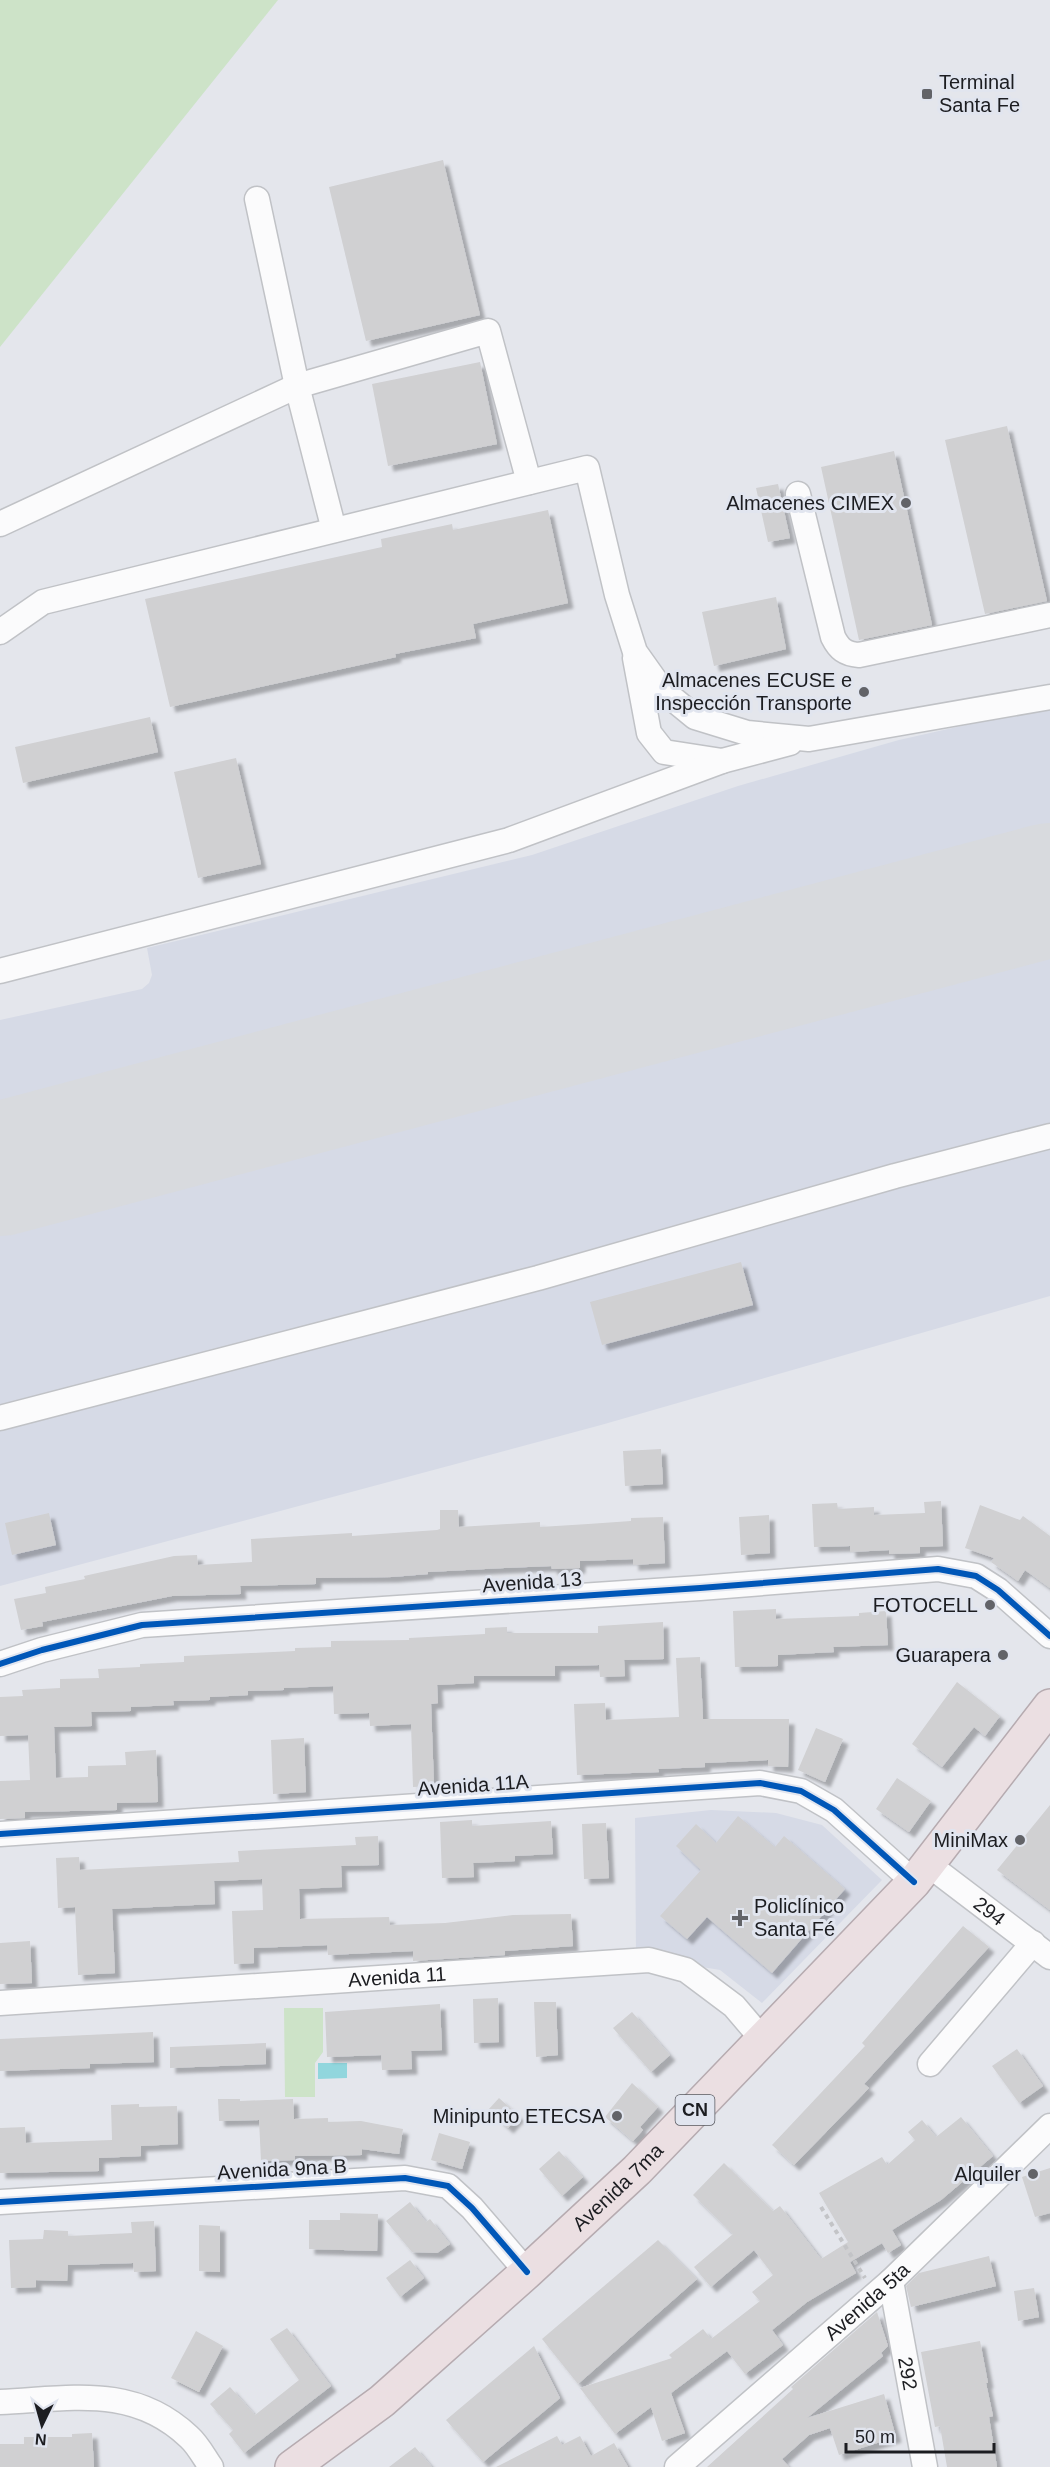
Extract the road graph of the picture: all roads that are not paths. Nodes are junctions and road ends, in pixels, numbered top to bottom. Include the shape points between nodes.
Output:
1 (256, 199) dead end
2 (297, 386) junction
3 (529, 482) junction
4 (798, 494) dead end
5 (0, 524) edge
6 (334, 530) junction
7 (1050, 615) edge
8 (0, 632) edge
9 (634, 652) junction
10 (1050, 697) edge
11 (809, 739) junction
12 (722, 761) junction
13 (0, 971) edge
14 (1050, 1136) edge
15 (0, 1418) edge
16 (1050, 1636) edge
17 (0, 1664) edge
18 (1050, 1706) edge
19 (0, 1834) edge
20 (921, 1874) junction
21 (1042, 1950) edge
22 (0, 2003) edge
23 (763, 2040) junction
24 (930, 2064) dead end
25 (1050, 2126) edge
26 (0, 2202) edge
27 (527, 2272) junction
28 (883, 2288) junction
29 (0, 2402) edge
30 (211, 2467) edge
31 (292, 2467) edge
32 (677, 2467) edge
33 (925, 2467) edge

1 - 2 street
2 - 3 street via 488,331
2 - 5 street
2 - 6 street
3 - 6 street
3 - 9 street via 587,468 616,595
4 - 7 street via 832,637 849,654
6 - 8 street via 43,602
9 - 11 street via 662,690 696,717 747,733
9 - 12 street via 649,733 664,752
10 - 11 street
11 - 12 street
12 - 13 street via 508,840
14 - 15 street via 538,1278
16 - 17 street, Avenida 13 via 976,1576 938,1569 142,1625
18 - 20 highway, Avenida 7ma / CN
19 - 20 street, Avenida 11A via 760,1783 801,1791 834,1810
20 - 21 street, 294
20 - 23 highway, Avenida 7ma / CN
21 - 24 street
22 - 23 street, Avenida 11 via 649,1960 686,1970 734,2006
23 - 27 highway, Avenida 7ma / CN via 637,2170
25 - 28 street, Avenida 5ta
26 - 27 street, Avenida 9na B via 405,2178 448,2186
27 - 31 highway, Avenida 7ma / CN via 382,2401
28 - 32 street, Avenida 5ta
28 - 33 street, 292
29 - 30 street via 94,2397 136,2403 190,2438

